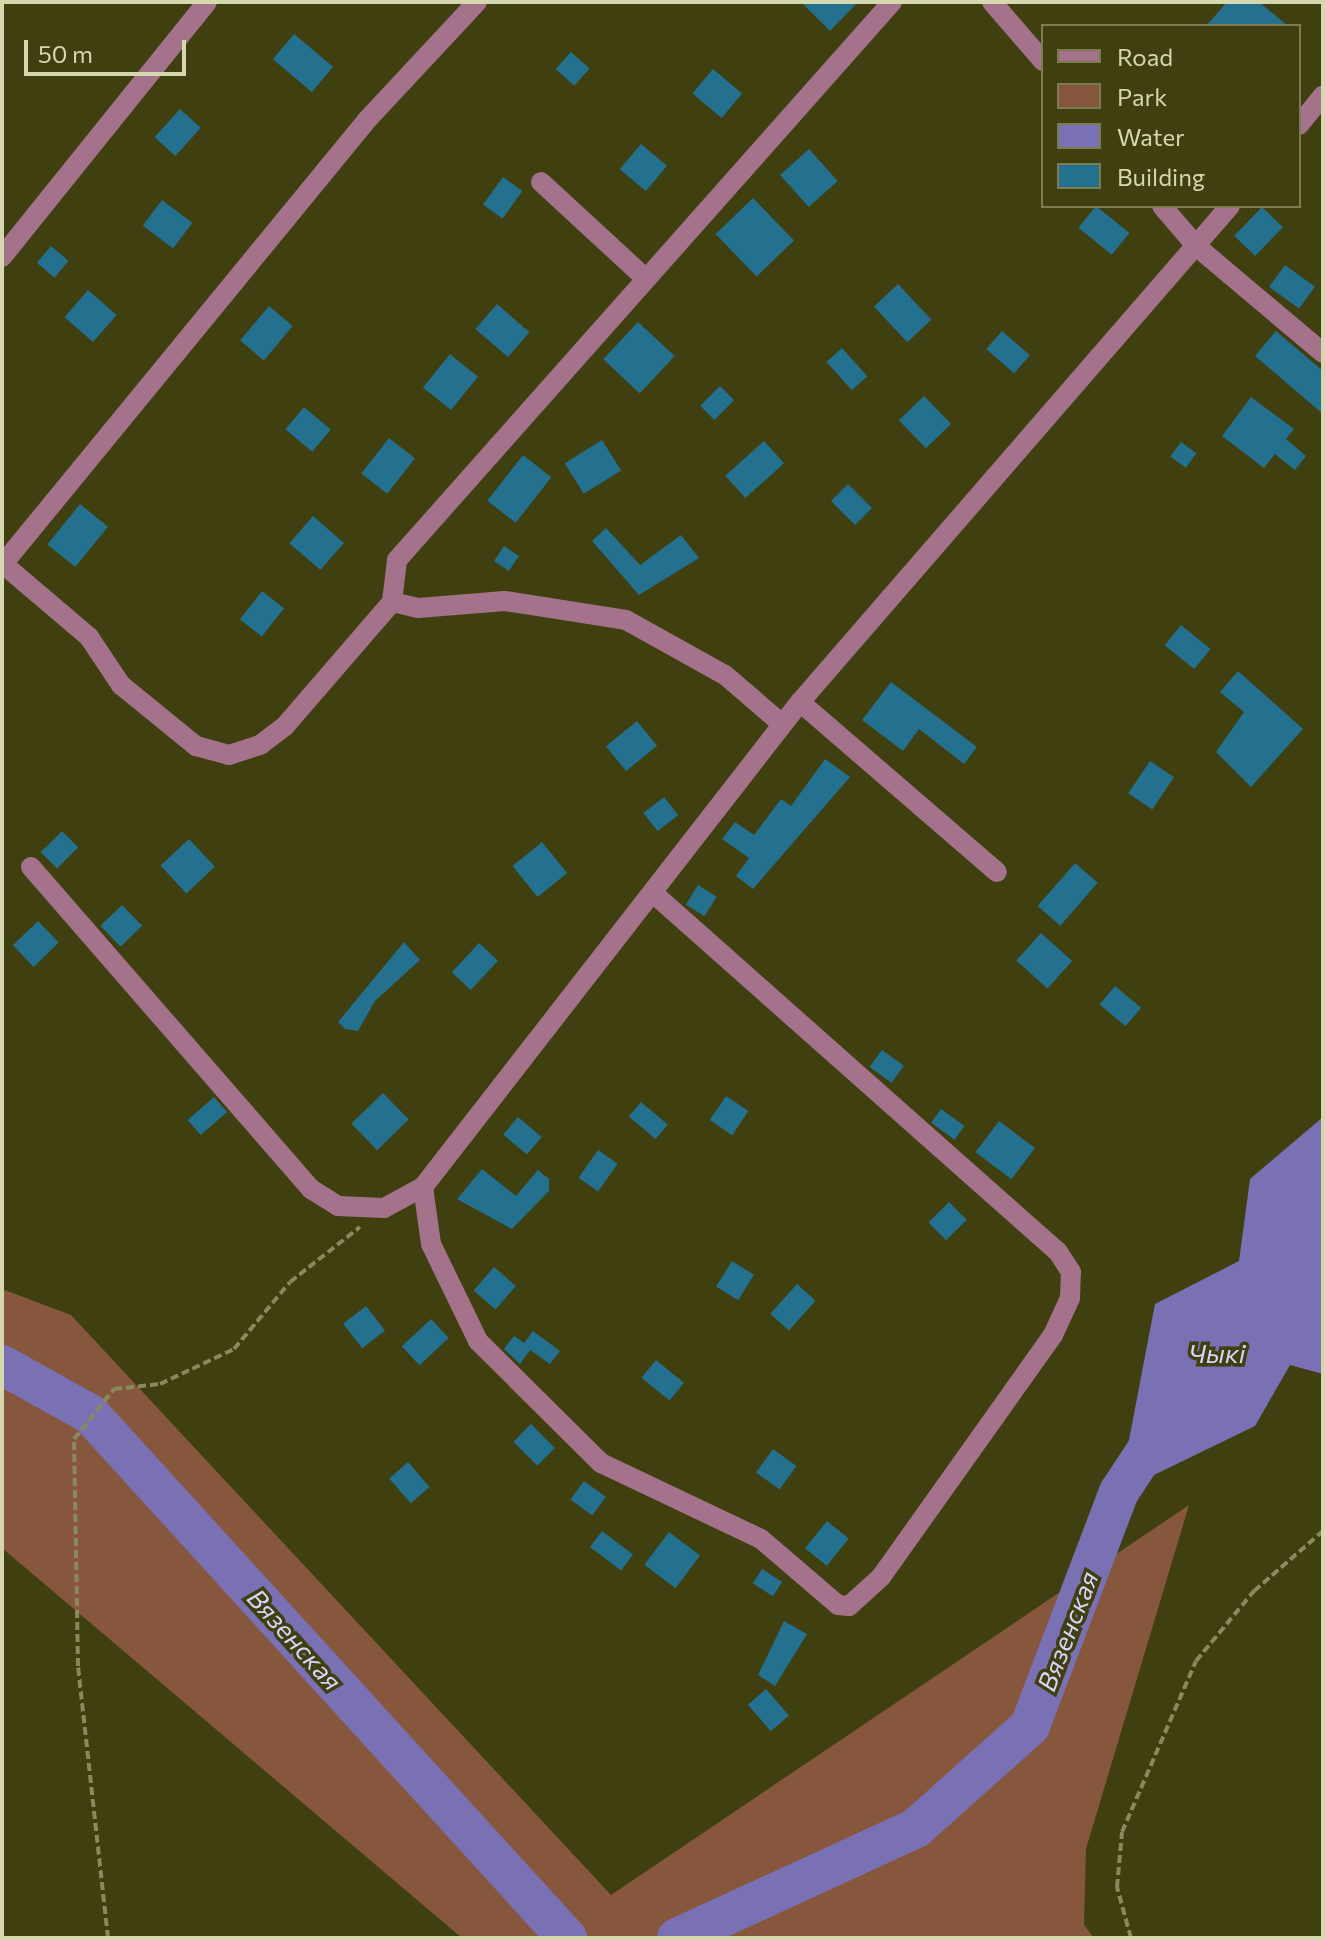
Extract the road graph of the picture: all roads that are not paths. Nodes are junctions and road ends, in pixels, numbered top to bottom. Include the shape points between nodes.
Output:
1 (207, 2) edge
2 (477, 2) edge
3 (892, 2) edge
4 (992, 2) edge
5 (1041, 59) edge
6 (1323, 95) edge
7 (1301, 122) edge
8 (541, 182) dead end
9 (1164, 208) edge
10 (1228, 208) edge
11 (1196, 246) junction
12 (2, 257) edge
13 (643, 276) junction
14 (1323, 353) edge
15 (3, 564) edge
16 (392, 602) junction
17 (800, 702) junction
18 (782, 724) junction
19 (31, 867) dead end
20 (997, 872) dead end
21 (654, 894) junction
22 (423, 1187) junction

1 - 12 street
2 - 15 street via 337,156
3 - 13 street
4 - 5 street
6 - 7 street
8 - 13 street
9 - 11 street
10 - 11 street
11 - 14 street
11 - 17 street
13 - 16 street via 397,560
15 - 16 street via 89,637 121,685 196,746 229,755 260,745 285,726
16 - 18 street via 418,608 505,601 626,620 725,675
17 - 18 street
17 - 20 street
18 - 21 street
19 - 22 street via 221,1080 284,1163 338,1206 384,1208
21 - 22 street
21 - 22 street via 1058,1252 1071,1272 1070,1298 1053,1335 881,1577 849,1606 838,1605 761,1539 601,1463 478,1341 431,1244

